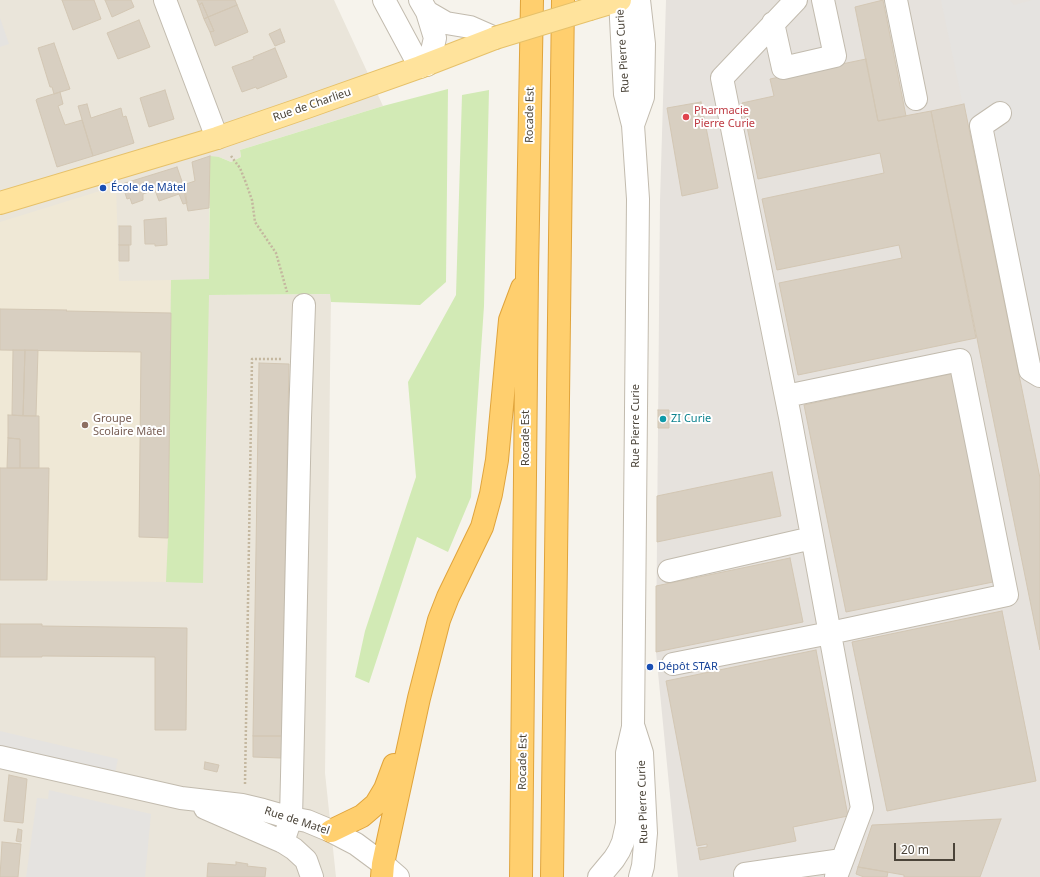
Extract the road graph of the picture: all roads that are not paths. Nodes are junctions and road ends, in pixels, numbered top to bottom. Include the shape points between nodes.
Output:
1 (165, 0) edge
2 (384, 0) edge
3 (532, 0) edge
4 (563, 0) edge
5 (620, 0) edge
6 (639, 0) edge
7 (796, 0) edge
8 (823, 0) edge
9 (896, 0) edge
10 (423, 6) edge
11 (774, 24) junction
12 (495, 38) junction
13 (423, 66) junction
14 (916, 99) dead end
15 (1000, 113) dead end
16 (633, 125) junction
17 (217, 138) junction
18 (0, 203) edge
19 (527, 274) junction
20 (304, 305) road end
21 (1040, 376) edge
22 (786, 396) junction
23 (812, 538) junction
24 (669, 570) dead end
25 (830, 633) junction
26 (673, 664) dead end
27 (420, 698) junction
28 (633, 727) junction
29 (0, 757) edge
30 (181, 798) junction
31 (291, 818) junction
32 (331, 831) junction
33 (283, 842) junction
34 (839, 868) edge
35 (388, 873) edge
36 (745, 874) dead end
37 (312, 877) edge
38 (521, 877) edge
39 (552, 877) edge
40 (599, 877) edge
41 (640, 877) edge

1 - 17 street
2 - 13 street
3 - 19 highway, Rocade Est
4 - 39 highway
5 - 12 main road, Rue de Charlieu, bridge
5 - 16 street, Rue Pierre Curie via 626,94
6 - 16 street, Rue Pierre Curie via 644,44 643,97
7 - 11 street
8 - 11 street via 835,56 783,68
9 - 14 street
10 - 12 street via 446,23 470,27
10 - 13 street via 434,38 432,52
11 - 22 street via 722,78
12 - 13 main road, Rue de Charlieu
13 - 17 main road, Rue de Charlieu
15 - 21 street via 981,126 1030,370
16 - 28 street, Rue Pierre Curie via 638,199
17 - 18 main road, Rue de Charlieu
19 - 27 highway via 510,320 497,460 491,494 482,527 439,620
19 - 38 highway, Rocade Est
20 - 31 street
22 - 23 street
22 - 25 street via 960,360 1007,595
23 - 24 street
23 - 25 street
25 - 26 street
25 - 34 street via 862,808
27 - 32 highway via 385,789 376,804 362,816
27 - 35 highway
28 - 40 street, Rue Pierre Curie via 627,753 627,824 623,842 614,859
28 - 41 street, Rue Pierre Curie via 642,753 646,825
29 - 30 street, Rue de Matel
30 - 31 street, Rue de Matel via 242,805
30 - 33 street, Rue de Matel
31 - 32 street, Rue de Matel via 307,821
31 - 33 street
32 - 35 street, Rue de Matel via 356,844
33 - 37 street, Rue de Matel via 306,860
34 - 36 street

